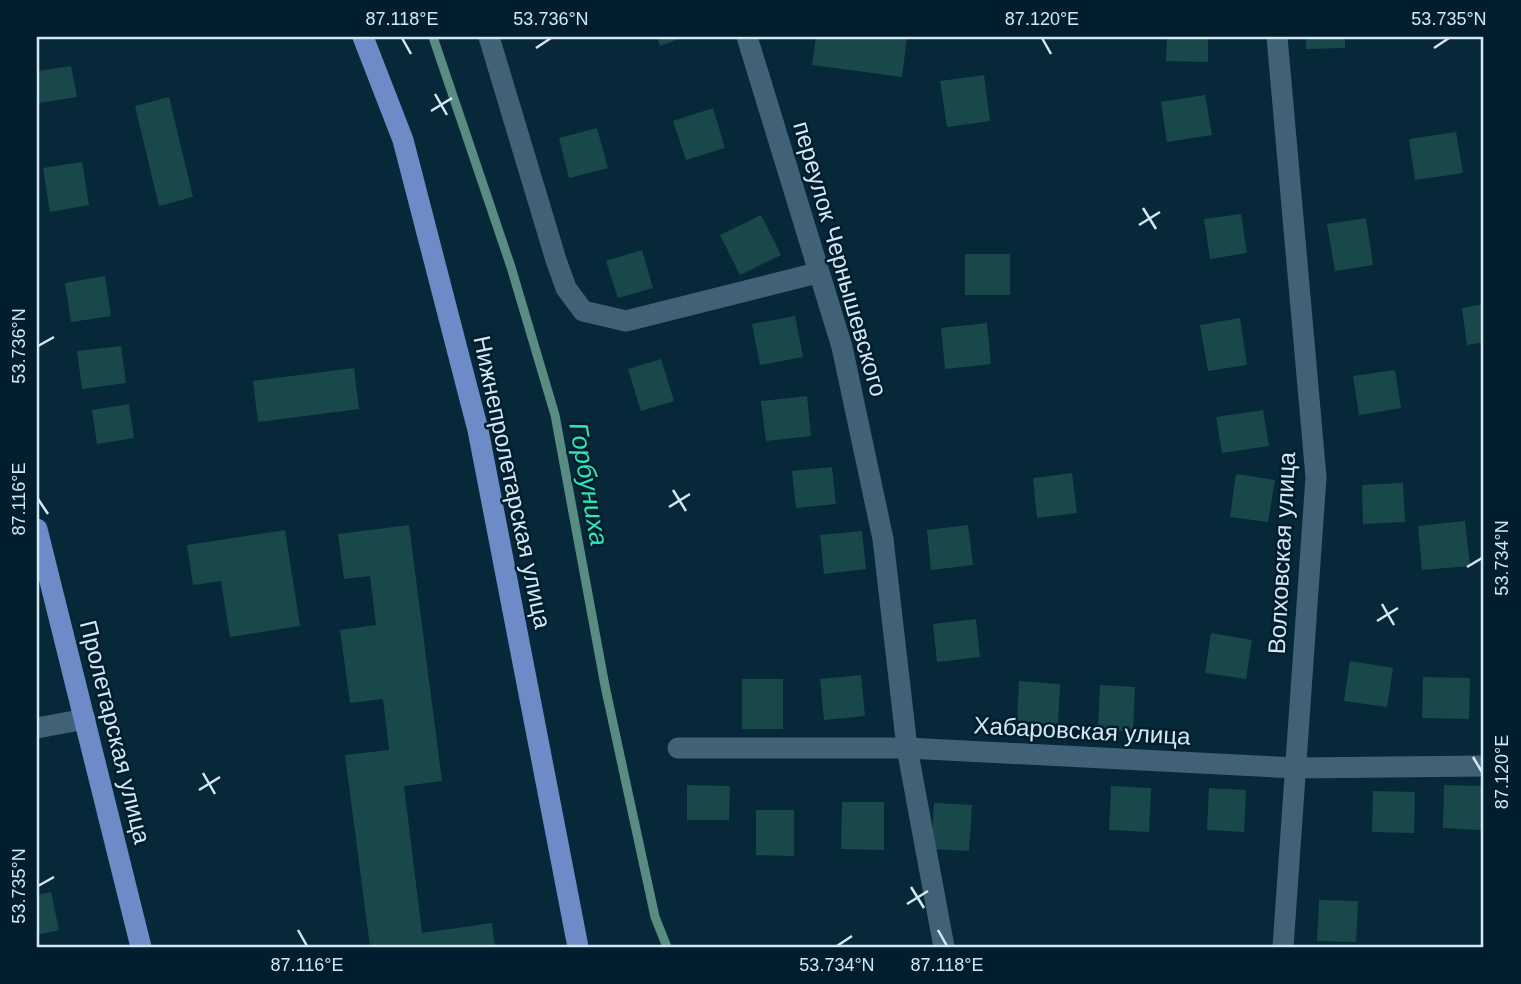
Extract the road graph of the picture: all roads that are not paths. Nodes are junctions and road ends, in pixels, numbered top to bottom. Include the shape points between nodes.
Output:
1 (363, 37) edge
2 (489, 37) edge
3 (747, 37) edge
4 (1277, 37) edge
5 (817, 272) junction
6 (37, 529) edge
7 (85, 719) junction
8 (37, 728) edge
9 (678, 748) dead end
10 (907, 748) junction
11 (1484, 766) edge
12 (1296, 768) junction
13 (141, 947) edge
14 (578, 947) edge
15 (944, 947) edge
16 (1283, 947) edge

1 - 14 main road, Нижнепролетарская улица via 403,140 478,430
2 - 5 street via 555,260 566,288 583,311 626,321
3 - 5 street, переулок Чернышевского
4 - 12 street, Волховская улица via 1317,477
5 - 10 street, переулок Чернышевского via 842,347 883,539
6 - 7 main road, Пролетарская улица
7 - 8 street
7 - 13 main road, Пролетарская улица
9 - 10 street, Хабаровская улица
10 - 12 street, Хабаровская улица
10 - 15 street, переулок Чернышевского
11 - 12 street, Хабаровская улица
12 - 16 street, Волховская улица

